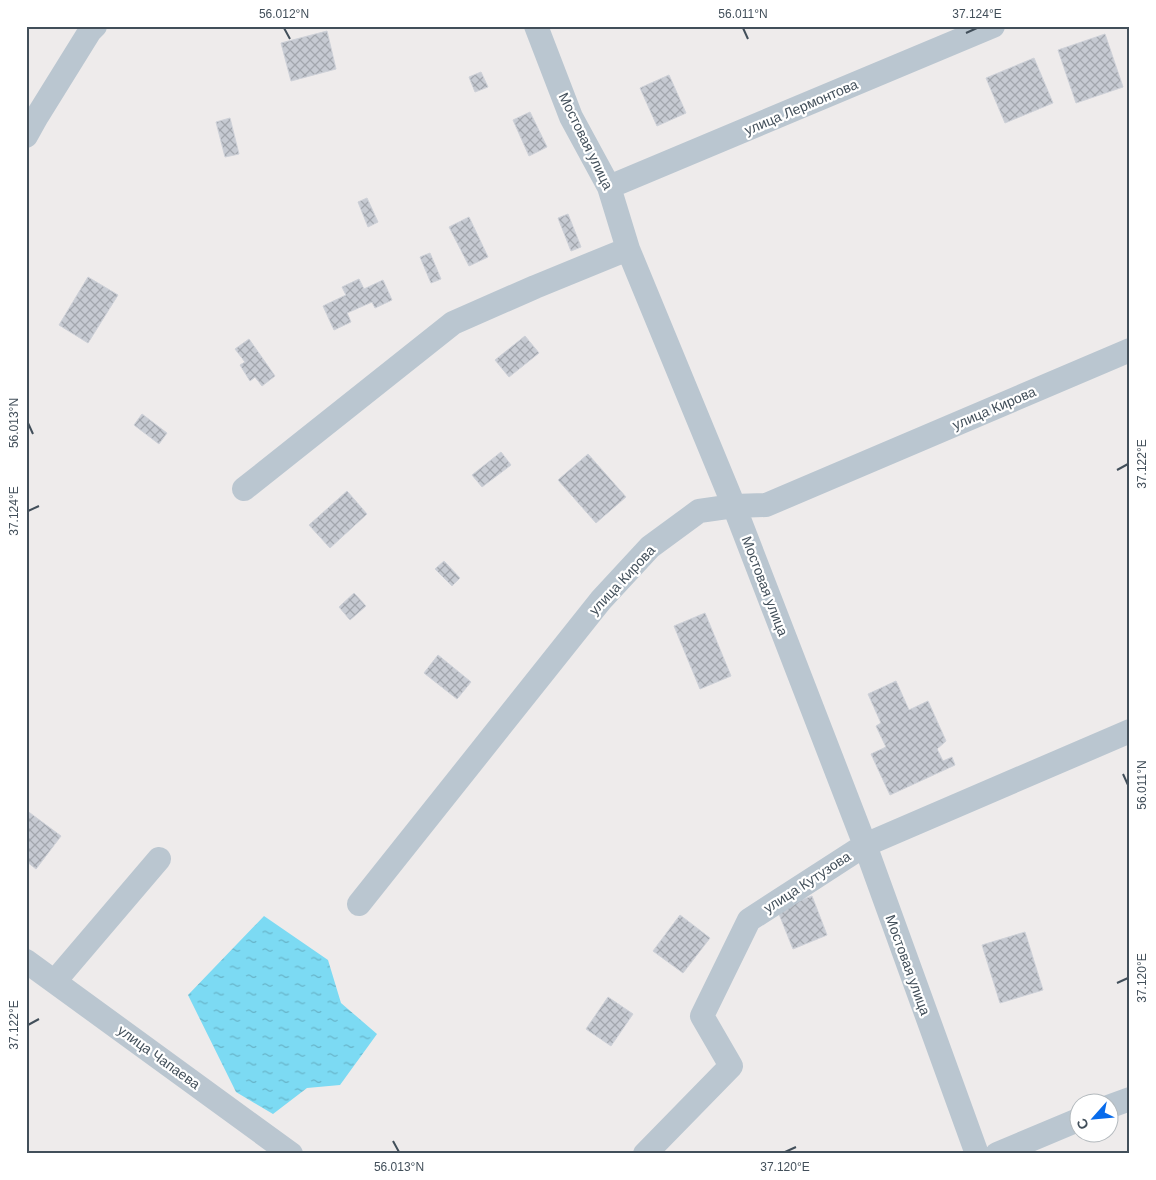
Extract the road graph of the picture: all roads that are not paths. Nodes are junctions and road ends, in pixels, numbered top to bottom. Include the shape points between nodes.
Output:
1 (95, 26) edge
2 (536, 26) edge
3 (993, 26) edge
4 (26, 136) edge
5 (610, 187) junction
6 (628, 249) junction
7 (1130, 350) edge
8 (244, 489) dead end
9 (734, 506) junction
10 (1130, 731) edge
11 (865, 845) junction
12 (160, 860) dead end
13 (359, 904) dead end
14 (26, 961) edge
15 (55, 981) junction
16 (1130, 1099) edge
17 (1118, 1103) edge
18 (1068, 1124) edge
19 (290, 1154) edge
20 (645, 1154) edge
21 (976, 1154) edge
22 (997, 1154) edge

1 - 4 street
2 - 5 street, Мостовая улица via 571,117
3 - 5 street, улица Лермонтова
5 - 6 street, Мостовая улица
6 - 8 street via 453,323
6 - 9 street, Мостовая улица
7 - 9 street, улица Кирова via 766,505
9 - 11 street, Мостовая улица
9 - 13 street, улица Кирова via 698,511 650,547 601,600
10 - 11 street, улица Кутузова
11 - 20 street, улица Кутузова via 749,920 702,1016 731,1066
11 - 21 street, Мостовая улица
12 - 15 street
14 - 15 street, улица Чапаева
15 - 19 street, улица Чапаева
16 - 17 street
18 - 22 street

